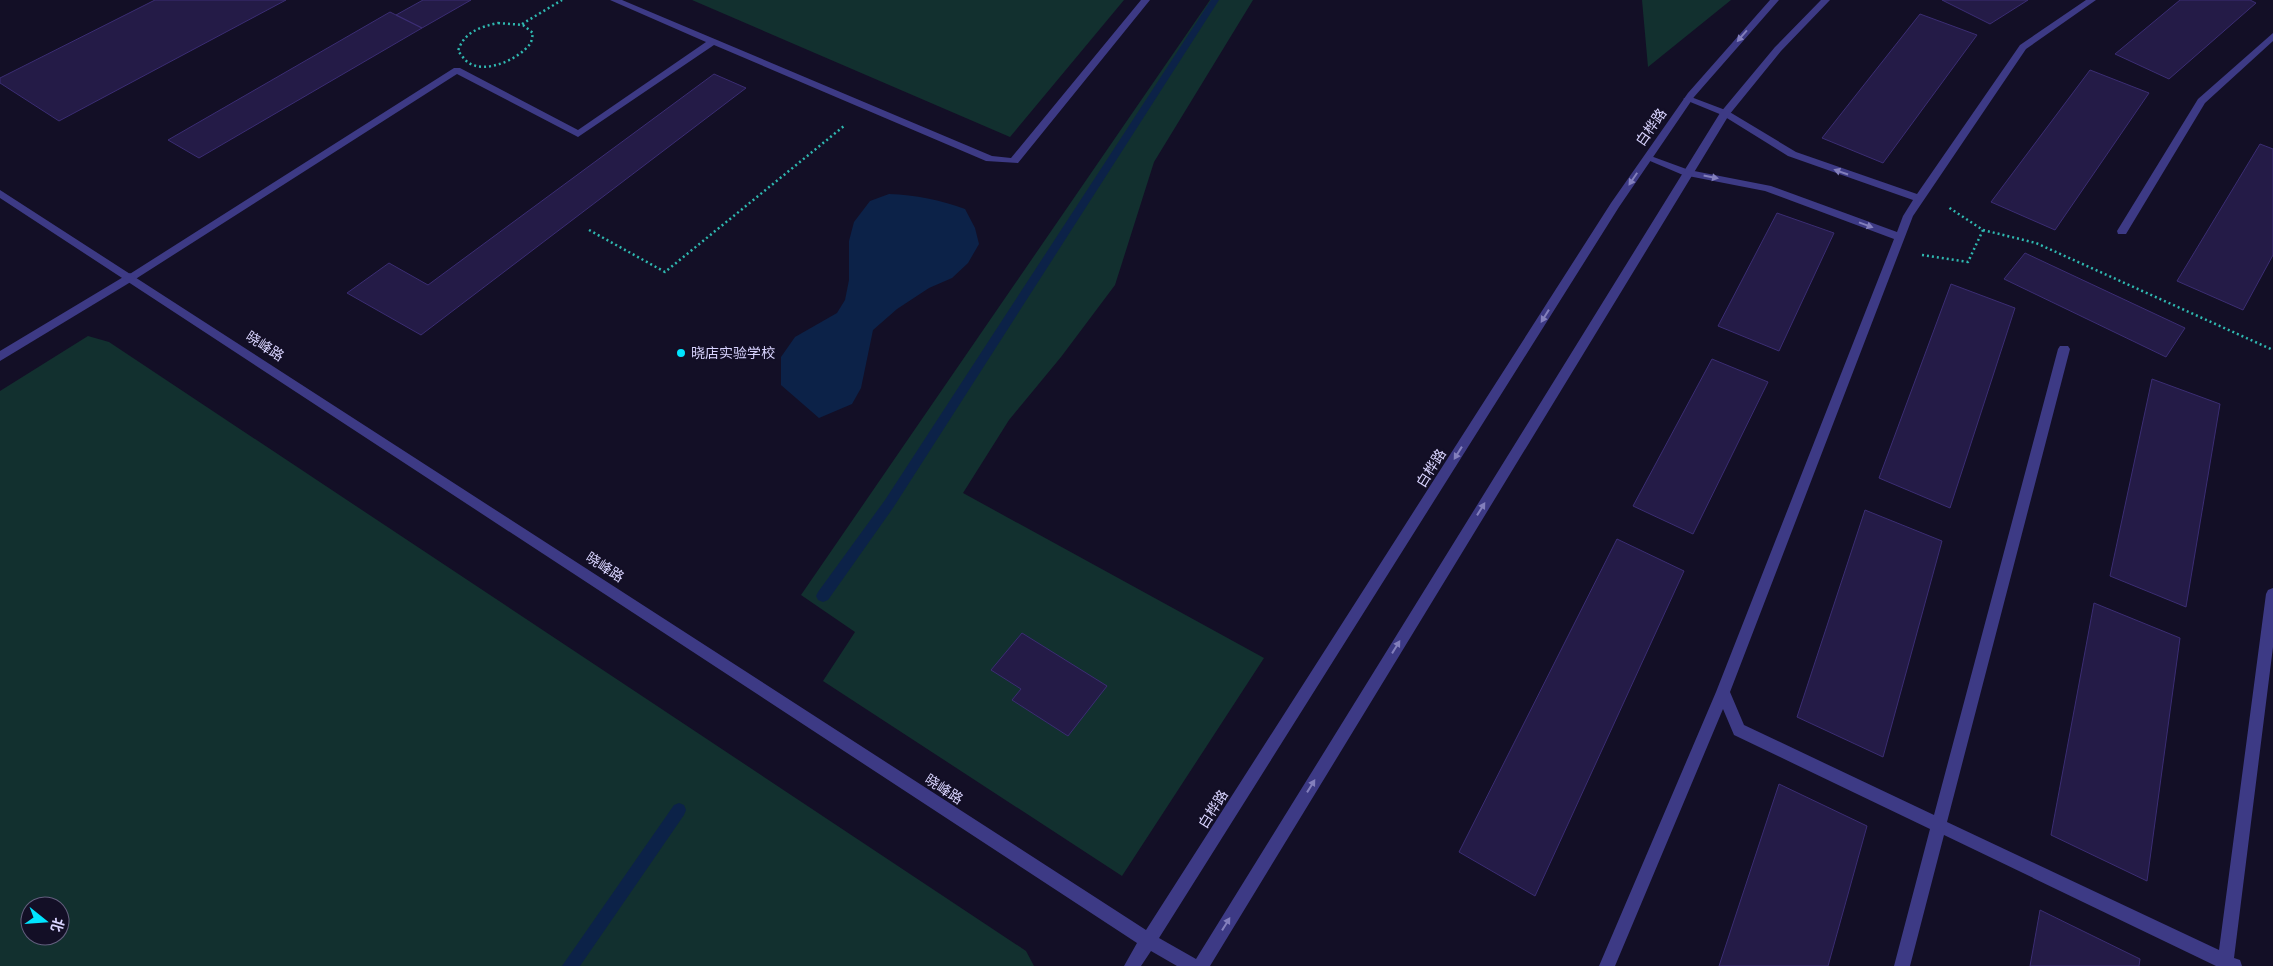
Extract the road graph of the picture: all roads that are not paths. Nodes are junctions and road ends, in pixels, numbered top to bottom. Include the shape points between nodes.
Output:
1 (614, 0) edge
2 (1146, 0) edge
3 (1775, 0) edge
4 (1826, 0) edge
5 (2092, 0) edge
6 (2273, 36) edge
7 (714, 42) junction
8 (1688, 99) junction
9 (1725, 114) junction
10 (1648, 158) junction
11 (1687, 173) junction
12 (0, 194) edge
13 (1922, 196) junction
14 (2122, 231) dead end
15 (1900, 237) junction
16 (130, 277) junction
17 (2064, 349) dead end
18 (0, 356) edge
19 (2273, 594) edge
20 (1722, 692) junction
21 (1939, 826) junction
22 (1148, 941) junction
23 (2228, 965) edge
24 (1132, 966) edge
25 (1193, 966) edge
26 (1201, 966) edge
27 (1607, 966) edge
28 (1902, 966) edge

1 - 7 street
2 - 7 street via 1014,161 990,159
3 -> 8 street, 白桦路
4 - 9 street via 1778,49
5 - 13 street via 2023,47
6 - 14 street via 2201,101
7 - 16 street via 578,134 456,70
8 - 9 street
8 - 10 street, 白桦路
9 - 11 street
13 -> 9 street via 1792,154
10 - 11 street
10 -> 22 street, 白桦路
11 -> 15 street via 1767,188
26 -> 11 street
12 - 16 street, 晓峰路
13 - 15 street via 1908,216
15 - 20 street
16 - 18 street
16 - 22 street, 晓峰路
17 - 21 street
19 - 23 street
20 - 21 street via 1739,730
20 - 27 street
21 - 23 street
21 - 28 street
22 - 24 street, 白桦路
22 - 25 street, 晓峰路

